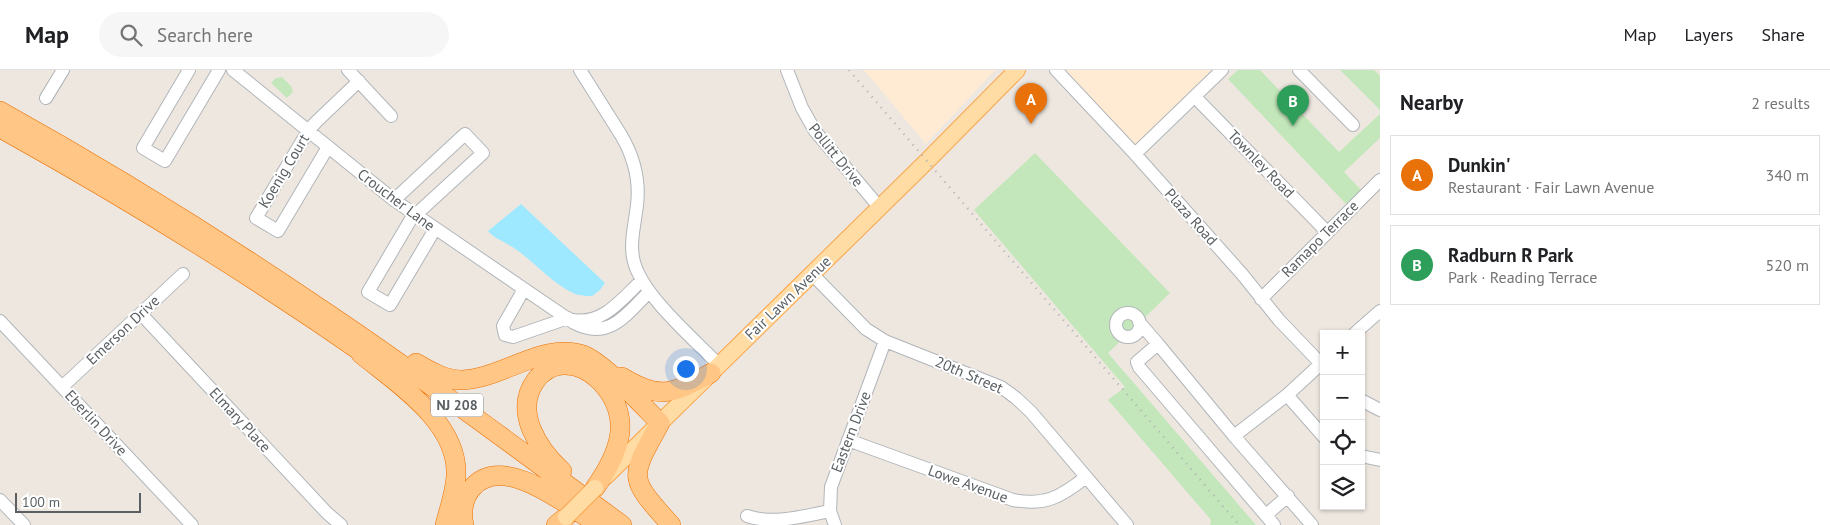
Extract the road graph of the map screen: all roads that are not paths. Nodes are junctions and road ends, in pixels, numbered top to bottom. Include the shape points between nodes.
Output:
1 (63, 70) edge
2 (188, 70) edge
3 (219, 70) edge
4 (348, 70) edge
5 (580, 70) edge
6 (787, 70) edge
7 (1017, 70) edge
8 (1056, 70) edge
9 (1222, 70) edge
10 (1300, 70) edge
11 (238, 72) edge
12 (359, 82) junction
13 (1195, 97) junction
14 (46, 98) dead end
15 (0, 111) edge
16 (391, 116) dead end
17 (1353, 125) dead end
18 (0, 128) edge
19 (308, 131) junction
20 (328, 147) junction
21 (1135, 154) junction
22 (1380, 180) edge
23 (394, 200) junction
24 (880, 208) junction
25 (415, 216) junction
26 (435, 229) junction
27 (1326, 232) junction
28 (183, 274) dead end
29 (812, 274) junction
30 (641, 281) junction
31 (291, 288) junction
32 (524, 289) junction
33 (649, 292) junction
34 (1261, 298) junction
35 (1380, 311) edge
36 (141, 314) junction
37 (568, 318) junction
38 (0, 320) edge
39 (1139, 322) dead end
40 (1359, 330) edge
41 (884, 342) junction
42 (349, 343) junction
43 (1158, 344) junction
44 (594, 360) junction
45 (1320, 361) edge
46 (1320, 367) edge
47 (715, 369) junction
48 (62, 387) junction
49 (1286, 395) junction
50 (1365, 402) edge
51 (1380, 410) edge
52 (660, 423) junction
53 (1320, 433) edge
54 (1234, 436) junction
55 (848, 440) junction
56 (1365, 457) edge
57 (1380, 460) edge
58 (1086, 477) junction
59 (595, 488) junction
60 (1288, 496) junction
61 (3, 508) edge
62 (830, 511) junction
63 (747, 516) dead end
64 (1270, 520) edge
65 (560, 522) edge
66 (24, 525) edge
67 (192, 525) edge
68 (341, 525) edge
69 (445, 525) edge
70 (464, 525) edge
71 (600, 525) edge
72 (622, 525) edge
73 (672, 525) edge
74 (835, 525) edge
75 (1127, 525) edge
76 (1312, 525) edge

1 - 14 street
2 - 3 street via 143,148 165,161
4 - 12 street
5 - 30 street via 622,135 635,167 638,192 632,254
6 - 24 street, Pollitt Drive via 815,131
7 - 24 main road, Fair Lawn Avenue
8 - 21 street, Plaza Road
9 - 13 street
10 - 17 street
11 - 19 street, Croucher Lane
12 - 16 street
12 - 19 street, Koenig Court
13 - 21 street
13 - 27 street, Townley Road
15 - 31 highway, NJ 208 via 151,199
18 - 42 highway, NJ 208 via 177,231
19 - 20 street, Croucher Lane
19 - 20 street, Koenig Court via 256,218 278,231
20 - 23 street, Croucher Lane
21 - 34 street, Plaza Road
22 - 27 street, Ramapo Terrace
23 - 25 street, Croucher Lane
23 - 25 street via 465,134 483,153
24 - 29 main road, Fair Lawn Avenue
25 - 26 street, Croucher Lane
25 - 26 street via 368,292 390,305
26 - 32 street, Croucher Lane
27 - 34 street, Ramapo Terrace
28 - 36 street, Emerson Drive
29 - 41 street, 20th Street via 866,329
29 - 47 main road, Fair Lawn Avenue
30 - 33 street
30 - 37 street via 598,318 582,321
31 - 44 highway via 426,369 452,379 484,376 561,352 572,352
31 - 72 highway, NJ 208 via 396,360
32 - 37 street, Croucher Lane
32 - 37 street via 502,326 505,335 513,337
33 - 37 street, Croucher Lane via 620,320 605,329 582,327
33 - 47 street
34 - 45 street, Plaza Road
35 - 40 street
36 - 48 street, Emerson Drive
36 - 68 street, Elmary Place via 327,514
38 - 48 street, Eberlin Drive
39 - 43 street
41 - 55 street, Eastern Drive
41 - 58 street, 20th Street via 1001,387 1031,412
42 - 69 highway via 421,404 444,433 456,468
42 - 71 highway, NJ 208
43 - 54 street
43 - 64 street via 1137,364
44 - 47 highway via 634,385 654,392 676,390
44 - 52 highway
46 - 49 street
47 - 52 main road, Fair Lawn Avenue
48 - 67 street, Eberlin Drive
49 - 53 street
49 - 54 street
50 - 51 street
52 - 59 main road, Fair Lawn Avenue
52 - 73 highway via 640,460 637,474 645,495
54 - 60 street
55 - 58 street, Lowe Avenue via 1013,500 1049,500
55 - 62 street, Eastern Drive via 831,487
56 - 57 street
58 - 75 street, 20th Street
59 - 65 main road, Fair Lawn Avenue, bridge
59 - 72 highway via 617,450 621,426 616,404 604,386 588,372 571,366 552,367 538,377 529,393 528,414 535,438 554,464
60 - 64 street
60 - 76 street
61 - 66 street
62 - 63 street via 778,520 757,520
62 - 74 street, Eastern Drive
70 - 71 highway via 462,512 467,494 473,486 490,476 510,476 529,482

